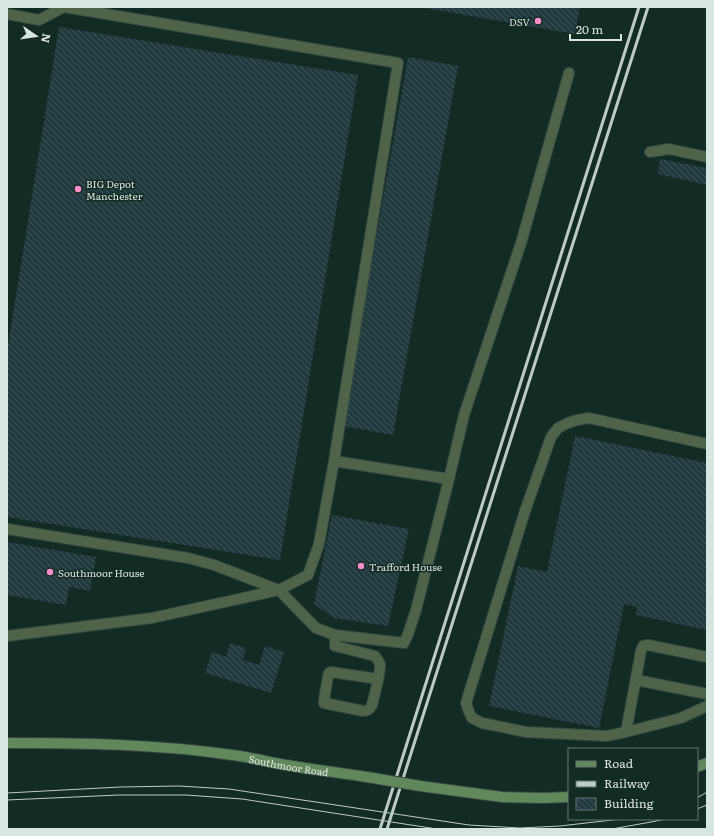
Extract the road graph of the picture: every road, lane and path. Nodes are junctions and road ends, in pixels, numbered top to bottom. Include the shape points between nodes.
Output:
1 (7, 14) edge
2 (569, 73) dead end
3 (650, 152) dead end
4 (707, 157) edge
5 (707, 444) edge
6 (334, 461) junction
7 (449, 479) junction
8 (7, 529) edge
9 (279, 590) junction
10 (335, 635) junction
11 (7, 636) edge
12 (707, 657) edge
13 (378, 679) junction
14 (636, 680) junction
15 (707, 694) edge
16 (707, 706) edge
17 (626, 732) junction
18 (7, 744) edge
19 (707, 763) edge
20 (698, 768) edge
21 (568, 797) edge

1 - 6 lane via 39,20 64,7 398,63
2 - 7 lane via 521,243 464,415
3 - 4 lane via 669,149
5 - 17 lane via 589,418 558,428 551,437 532,488 466,703 472,718 482,723 526,732 607,736
6 - 7 lane
6 - 9 lane via 319,544 308,575
7 - 10 lane via 416,610 404,643
8 - 9 lane via 188,558 214,565
9 - 10 lane via 316,628
9 - 11 lane via 152,618
10 - 13 lane via 335,646 375,656 380,664
12 - 14 lane via 643,646
13 - 13 lane via 372,705 367,711 324,703 329,673
14 - 15 lane
14 - 17 lane
16 - 17 lane via 681,718
18 - 21 street, Southmoor Road, bridge via 111,744 176,748 502,797
19 - 20 street

